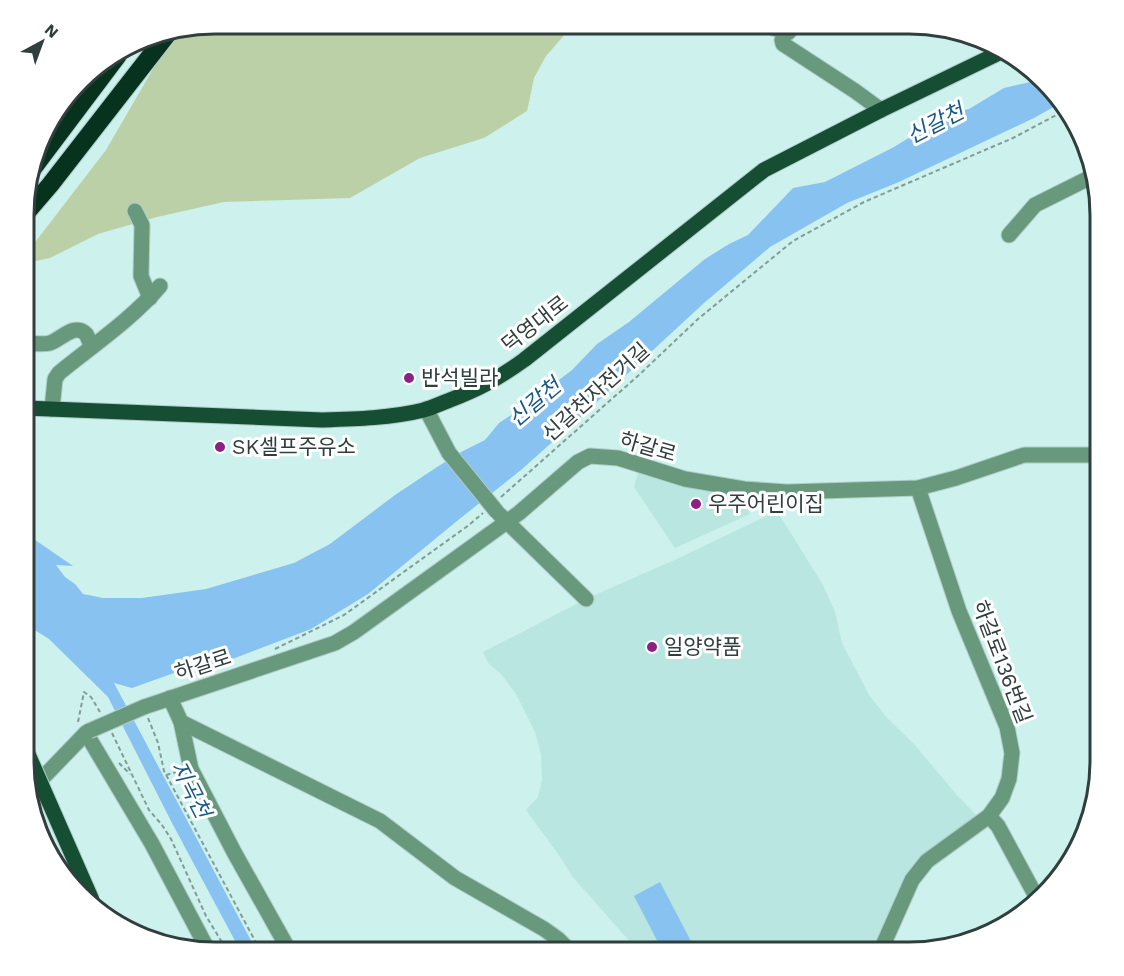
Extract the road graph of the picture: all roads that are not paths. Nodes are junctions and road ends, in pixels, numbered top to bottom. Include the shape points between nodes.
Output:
1 (785, 35) edge
2 (160, 43) edge
3 (993, 56) edge
4 (104, 74) edge
5 (881, 110) junction
6 (47, 150) edge
7 (1085, 180) edge
8 (35, 202) edge
9 (135, 211) dead end
10 (1009, 235) dead end
11 (34, 343) edge
12 (92, 347) junction
13 (34, 408) edge
14 (52, 409) junction
15 (426, 409) junction
16 (1089, 455) edge
17 (918, 488) junction
18 (500, 515) junction
19 (586, 599) dead end
20 (170, 698) junction
21 (181, 722) junction
22 (84, 728) junction
23 (35, 770) edge
24 (36, 784) edge
25 (989, 816) junction
26 (85, 885) edge
27 (1033, 891) edge
28 (203, 941) edge
29 (885, 941) edge
30 (284, 942) edge
31 (561, 942) edge

1 - 5 street via 782,40 786,46
2 - 8 highway
3 - 5 main road, 덕영대로
4 - 6 highway
5 - 15 main road, 덕영대로 via 764,170 524,360 477,389
7 - 10 street via 1035,205
9 - 12 street via 142,225 141,276 155,292
11 - 12 street via 51,343 78,331 86,334
12 - 14 street via 55,379
13 - 14 main road, 덕영대로
14 - 15 main road, 덕영대로 via 322,420 365,419
15 - 18 street, bridge via 449,453
16 - 17 street, 하갈로 via 1024,455
17 - 18 street, 하갈로 via 787,492 744,489 685,479 618,458 590,456
17 - 25 street, 하갈로136번길 via 958,611 1006,727 1012,753 1009,779
18 - 19 street
18 - 20 street, 하갈로 via 335,643
20 - 21 street
20 - 22 street, 하갈로, bridge
21 - 30 street via 191,769
21 - 31 street via 368,814 455,878
22 - 24 street
22 - 28 street
23 - 26 main road, bridge
25 - 27 street
25 - 29 street, 하갈로136번길 via 927,861 912,880

